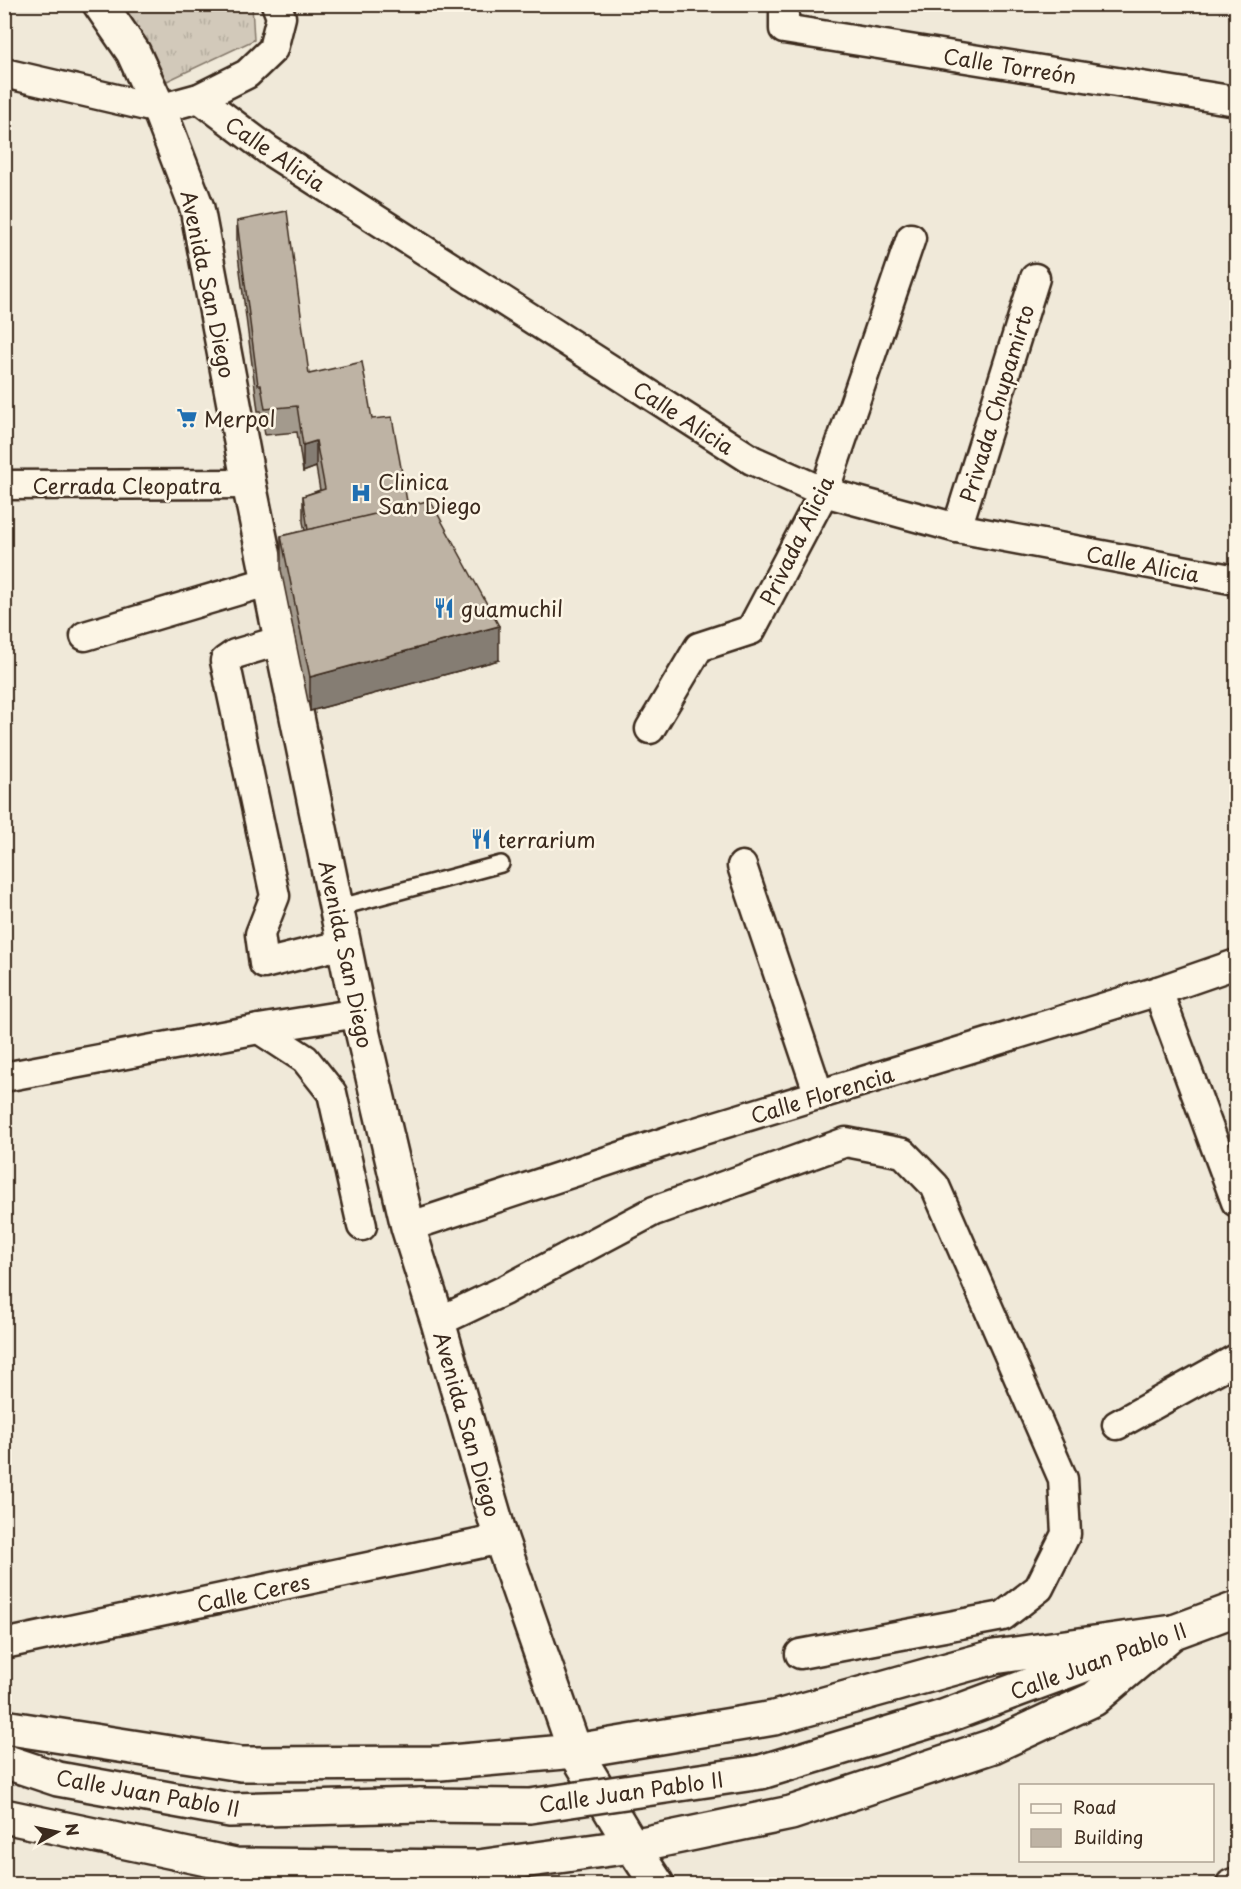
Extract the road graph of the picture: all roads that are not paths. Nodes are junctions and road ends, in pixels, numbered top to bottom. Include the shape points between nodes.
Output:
1 (100, 4) edge
2 (276, 4) edge
3 (784, 17) edge
4 (4, 73) edge
5 (199, 98) junction
6 (1236, 101) edge
7 (159, 109) junction
8 (911, 238) dead end
9 (1035, 278) dead end
10 (249, 484) junction
11 (4, 485) edge
12 (824, 492) junction
13 (957, 528) junction
14 (1236, 580) edge
15 (270, 581) junction
16 (85, 636) dead end
17 (282, 640) junction
18 (650, 729) dead end
19 (501, 864) dead end
20 (742, 866) dead end
21 (337, 908) junction
22 (344, 944) junction
23 (1236, 964) edge
24 (1158, 991) junction
25 (358, 1013) junction
26 (259, 1029) junction
27 (4, 1077) edge
28 (819, 1095) junction
29 (1236, 1202) edge
30 (362, 1226) dead end
31 (408, 1227) junction
32 (438, 1322) junction
33 (1236, 1359) edge
34 (1117, 1425) dead end
35 (501, 1539) junction
36 (1236, 1609) edge
37 (1173, 1632) junction
38 (4, 1644) edge
39 (800, 1654) dead end
40 (4, 1727) edge
41 (575, 1751) junction
42 (4, 1761) edge
43 (4, 1816) edge
44 (632, 1846) junction
45 (1236, 1882) edge
46 (657, 1884) edge
47 (1231, 1884) edge

1 - 7 street, Avenida San Diego via 133,52
2 - 5 street via 281,17 273,49 247,74
3 - 6 street, Calle Torreón
4 - 7 street
5 - 7 street
5 - 12 street, Calle Alicia via 268,150 752,460
7 - 10 street, Avenida San Diego via 197,208
8 - 12 street, Privada Alicia
9 - 13 street, Privada Chupamirto
10 - 11 street, Cerrada Cleopatra
10 - 15 street, Avenida San Diego
12 - 13 street, Calle Alicia
12 - 18 street, Privada Alicia via 751,630 699,647
13 - 14 street, Calle Alicia
15 - 16 street
15 - 17 street, Avenida San Diego
17 - 21 street, Avenida San Diego
17 - 22 street via 235,654 225,661 275,896 260,934 264,964
19 - 21 lane
20 - 28 street
21 - 22 street, Avenida San Diego
22 - 25 street, Avenida San Diego
23 - 24 street, Calle Florencia
24 - 28 street, Calle Florencia
24 - 29 street
25 - 26 street
25 - 31 street, Avenida San Diego
26 - 27 street
26 - 30 street via 305,1059 332,1094
28 - 31 street, Calle Florencia
31 - 32 street, Avenida San Diego
32 - 35 street, Avenida San Diego
32 - 39 street via 654,1211 846,1143 903,1153 935,1186 1063,1479 1066,1534 1039,1588 1003,1616
33 - 34 street
35 - 38 street, Calle Ceres
35 - 41 street, Avenida San Diego
36 - 37 street, Calle Juan Pablo II
37 - 41 street via 994,1657 774,1718
37 - 42 street, Calle Juan Pablo II, bridge via 943,1717 761,1772 530,1806 230,1810 58,1779
37 - 44 street via 1094,1699 993,1746 790,1813
40 - 41 street via 241,1764 440,1763
41 - 44 street, Avenida San Diego
43 - 44 street via 235,1865 478,1867
44 - 46 street, Avenida San Diego
45 - 47 street

